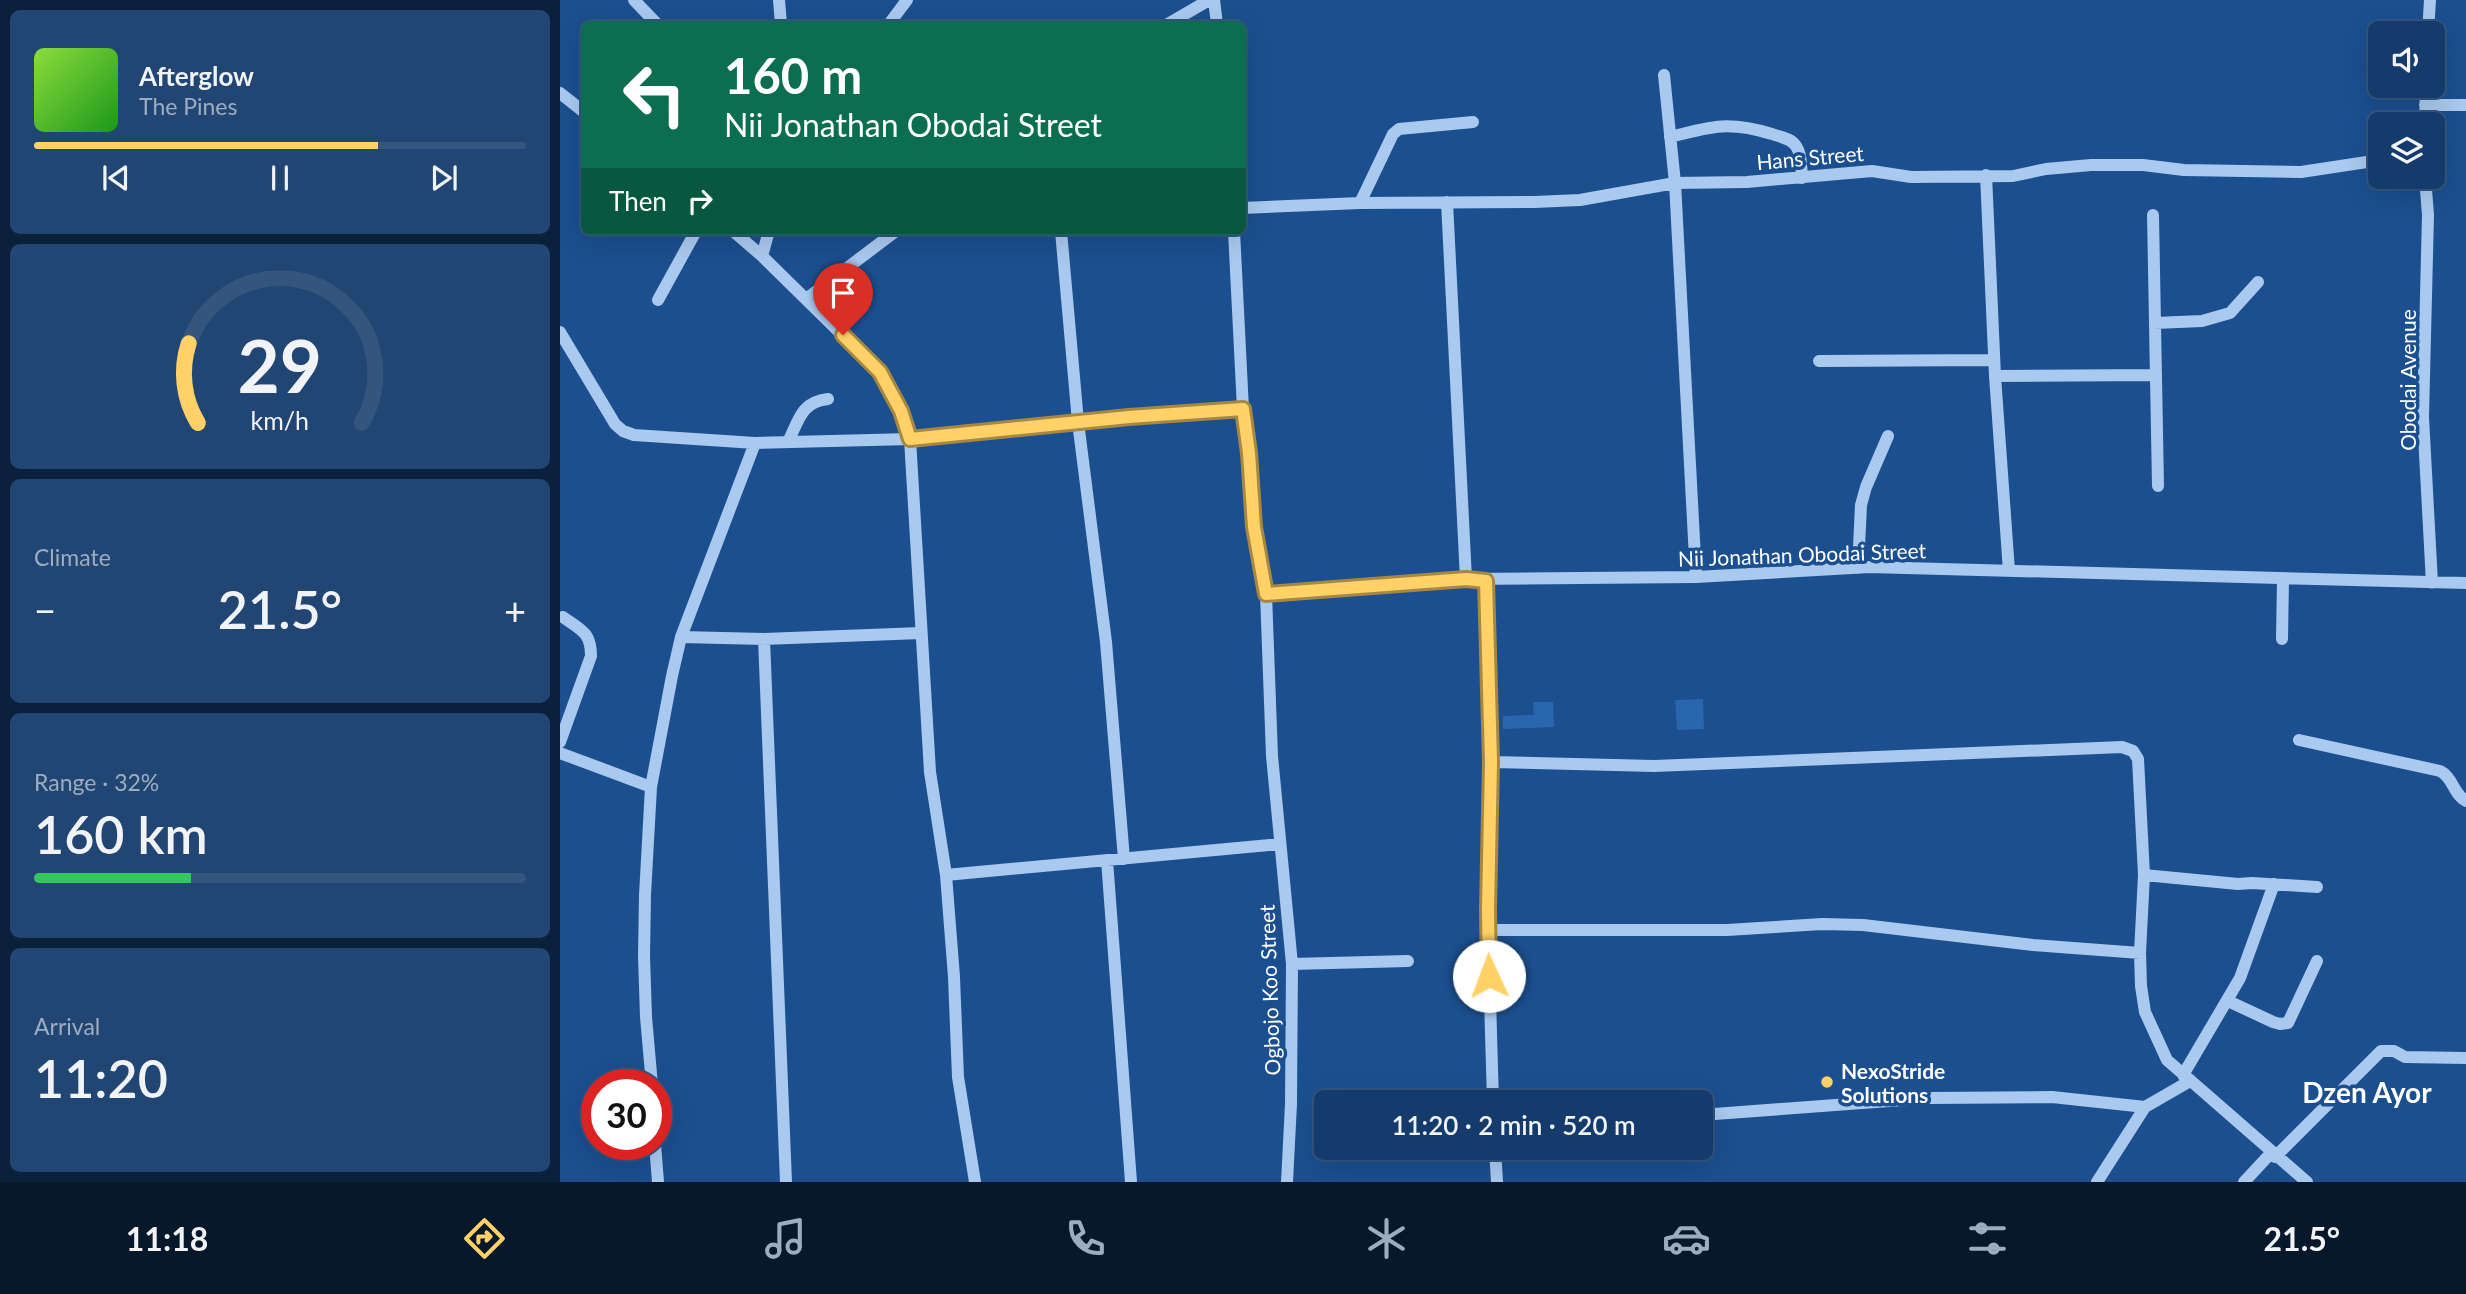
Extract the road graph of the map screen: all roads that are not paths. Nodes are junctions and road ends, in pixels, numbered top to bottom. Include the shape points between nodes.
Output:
1 (634, 0) edge
2 (779, 0) edge
3 (907, 0) edge
4 (1212, 0) edge
5 (2430, 0) edge
6 (654, 21) edge
7 (781, 21) edge
8 (891, 21) edge
9 (1174, 21) edge
10 (1216, 21) edge
11 (2429, 21) edge
12 (1664, 75) dead end
13 (560, 93) edge
14 (2425, 98) edge
15 (2466, 105) edge
16 (2425, 106) junction
17 (581, 110) edge
18 (2425, 112) edge
19 (1473, 122) dead end
20 (1670, 137) junction
21 (2368, 162) edge
22 (1986, 175) junction
23 (1802, 178) junction
24 (1675, 183) junction
25 (2426, 189) edge
26 (1447, 202) junction
27 (1360, 203) junction
28 (1246, 208) edge
29 (2153, 215) dead end
30 (694, 235) edge
31 (738, 235) edge
32 (768, 235) edge
33 (891, 235) edge
34 (1061, 235) edge
35 (1234, 235) edge
36 (762, 256) junction
37 (2258, 282) dead end
38 (806, 299) junction
39 (658, 300) dead end
40 (2155, 323) junction
41 (560, 332) edge
42 (1994, 359) junction
43 (1819, 361) dead end
44 (2156, 375) junction
45 (1995, 376) junction
46 (828, 399) dead end
47 (1243, 409) junction
48 (1078, 422) junction
49 (1888, 436) dead end
50 (910, 439) junction
51 (788, 442) junction
52 (755, 443) junction
53 (2158, 486) dead end
54 (1858, 568) junction
55 (2009, 571) junction
56 (1696, 576) junction
57 (1466, 579) junction
58 (2283, 579) junction
59 (1486, 581) junction
60 (2432, 583) junction
61 (2466, 583) edge
62 (1266, 594) junction
63 (563, 617) dead end
64 (921, 633) junction
65 (681, 637) junction
66 (764, 639) junction
67 (2283, 639) dead end
68 (2299, 740) dead end
69 (560, 742) edge
70 (560, 753) edge
71 (1491, 762) junction
72 (651, 787) junction
73 (2466, 801) edge
74 (1280, 844) junction
75 (1124, 859) junction
76 (1107, 860) junction
77 (946, 875) junction
78 (2144, 875) junction
79 (2274, 884) junction
80 (2317, 887) dead end
81 (1488, 930) junction
82 (2140, 953) junction
83 (1408, 961) dead end
84 (2317, 961) dead end
85 (1292, 964) junction
86 (2228, 1001) junction
87 (2466, 1058) edge
88 (651, 1069) edge
89 (2187, 1078) junction
90 (1493, 1090) edge
91 (2145, 1107) junction
92 (1713, 1114) edge
93 (2273, 1155) junction
94 (656, 1160) edge
95 (1496, 1160) edge
96 (658, 1182) edge
97 (786, 1182) edge
98 (975, 1182) edge
99 (1131, 1182) edge
100 (1287, 1182) edge
101 (1497, 1182) edge
102 (2097, 1182) edge
103 (2244, 1182) edge
104 (2307, 1182) edge

1 - 6 street
2 - 7 street
3 - 8 street
4 - 9 street
4 - 10 street
5 - 11 street
12 - 20 street
13 - 17 street
14 - 16 street
15 - 16 street
16 - 18 street
19 - 27 street via 1399,129
20 - 23 street via 1730,125 1790,140 1800,156
20 - 24 street
21 - 22 street, Hans Street via 2301,172 2091,165 2013,176
22 - 23 street, Hans Street via 1911,177 1872,171
22 - 42 street
23 - 24 street, Hans Street
24 - 26 street, Hans Street via 1580,200
24 - 56 street
25 - 60 street, Obodai Avenue via 2423,417
26 - 27 street, Hans Street
26 - 57 street
27 - 28 street, Hans Street
29 - 40 street
30 - 39 street
31 - 36 street
32 - 36 street
33 - 38 street
34 - 48 street
35 - 47 street
36 - 38 street
37 - 40 street via 2230,313 2202,321
38 - 50 street via 880,372
40 - 44 street
41 - 52 street via 623,432
42 - 43 street
42 - 45 street
44 - 45 street
44 - 53 street
45 - 55 street
46 - 51 street via 806,406
47 - 48 street
47 - 62 street via 1254,527
48 - 50 street
48 - 75 street via 1106,642
49 - 54 street via 1861,505
50 - 51 street
50 - 64 street
51 - 52 street
52 - 65 street
54 - 55 street, Nii Jonathan Obodai Street
54 - 56 street, Nii Jonathan Obodai Street
55 - 58 street, Nii Jonathan Obodai Street
56 - 59 street, Nii Jonathan Obodai Street
57 - 59 street, Nii Jonathan Obodai Street
57 - 62 street, Nii Jonathan Obodai Street
58 - 60 street, Nii Jonathan Obodai Street
58 - 67 street
59 - 71 street
60 - 61 street, Nii Jonathan Obodai Street
62 - 74 street, Ogbojo Koo Street
63 - 69 street via 591,641 591,656
64 - 66 street
64 - 77 street via 930,772
65 - 66 street
65 - 72 street
66 - 97 street
68 - 73 street via 2440,771 2457,796
70 - 72 street
71 - 78 street via 1654,766 2122,747 2138,759
71 - 81 street
72 - 88 street via 644,956
74 - 75 street
74 - 85 street, Ogbojo Koo Street
75 - 76 street
76 - 77 street
76 - 99 street
77 - 98 street via 958,1077
78 - 79 street
78 - 82 street
79 - 80 street
79 - 86 street
81 - 82 street via 1863,925
81 - 90 street
82 - 89 street via 2145,1012 2167,1060
83 - 85 street
84 - 86 street via 2288,1023 2273,1022
85 - 100 street, Ogbojo Koo Street
86 - 89 street
87 - 93 street via 2405,1057 2381,1051
89 - 91 street
89 - 93 street
91 - 92 street via 2052,1097 1930,1098
91 - 102 street
93 - 103 street
93 - 104 street
94 - 96 street
95 - 101 street

